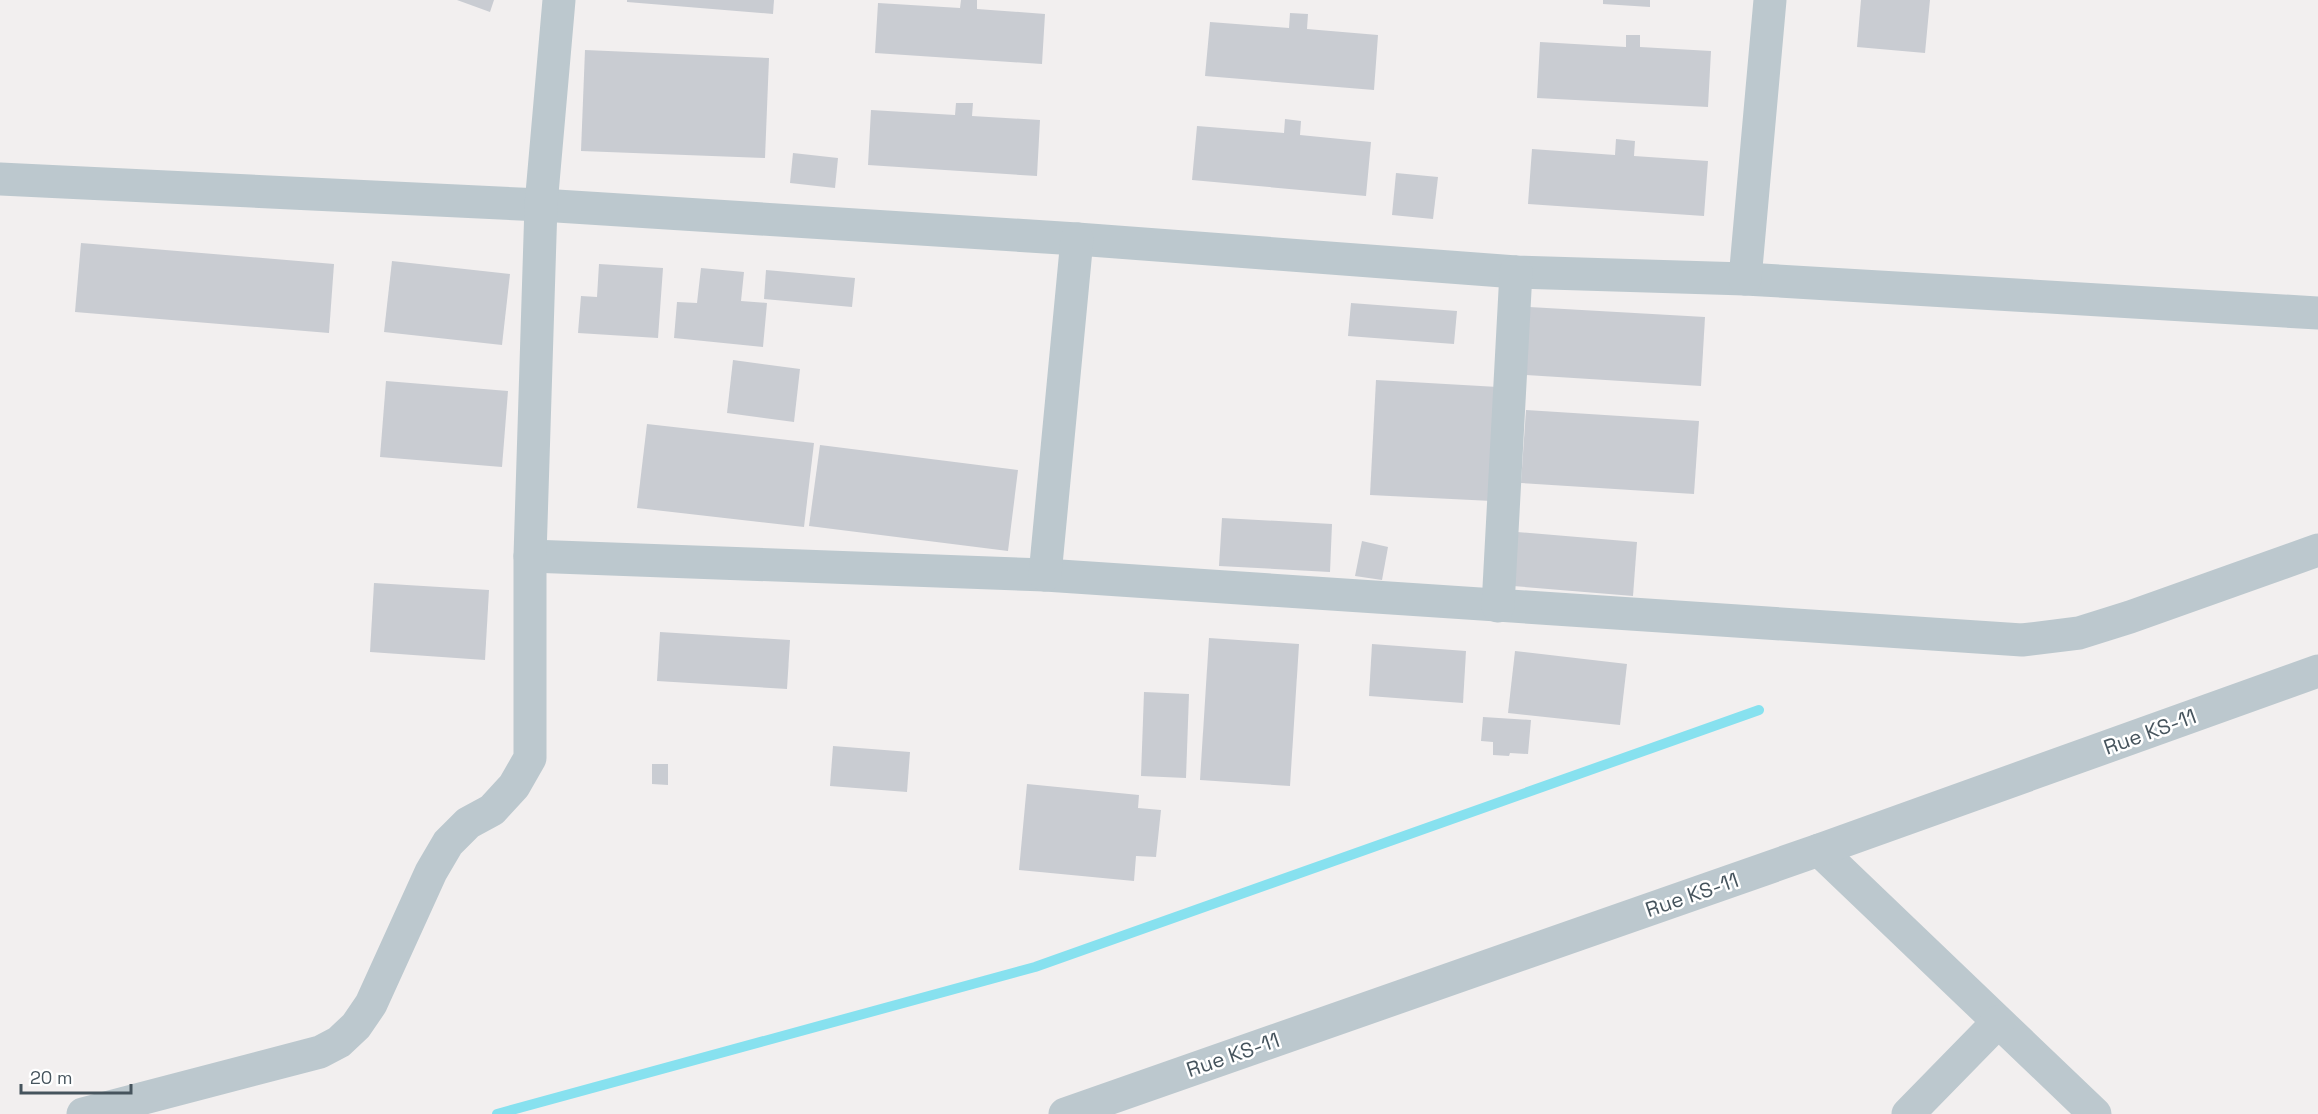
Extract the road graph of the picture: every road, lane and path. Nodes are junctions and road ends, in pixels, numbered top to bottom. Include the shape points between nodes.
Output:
1 (559, 0) edge
2 (1770, 0) edge
3 (0, 179) edge
4 (542, 205) junction
5 (1077, 239) junction
6 (1516, 272) junction
7 (1745, 279) junction
8 (2318, 313) edge
9 (2318, 550) edge
10 (530, 556) junction
11 (1045, 575) junction
12 (1498, 606) junction
13 (2318, 671) edge
14 (1819, 850) junction
15 (1998, 1022) junction
16 (83, 1114) edge
17 (1065, 1114) edge
18 (1908, 1114) edge
19 (2095, 1114) edge

1 - 4 street
2 - 7 street
3 - 4 street
4 - 5 street
4 - 10 street
5 - 6 street
5 - 11 street
6 - 7 street
6 - 12 street
7 - 8 street
9 - 12 street via 2089,630 2022,640
10 - 11 street
10 - 16 street via 530,758 514,786 492,810 468,824 448,843 356,1026 339,1042 320,1052
11 - 12 street
13 - 14 street, Rue KS-11
14 - 15 street
14 - 17 street, Rue KS-11
15 - 18 street
15 - 19 street

